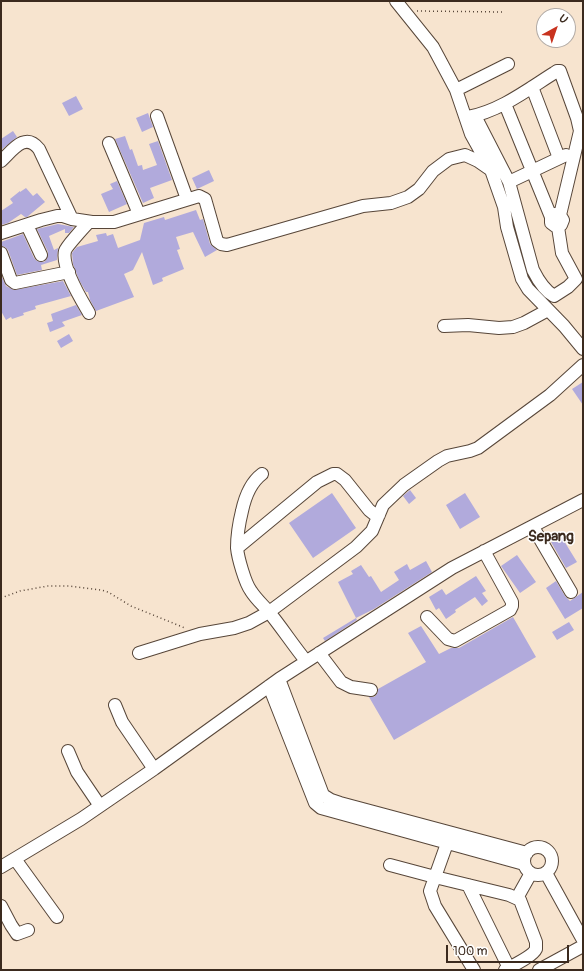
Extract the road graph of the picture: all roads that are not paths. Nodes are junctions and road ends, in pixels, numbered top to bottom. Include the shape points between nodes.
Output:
1 (396, 1) edge
2 (508, 64) dead end
3 (532, 87) junction
4 (456, 90) junction
5 (505, 104) junction
6 (157, 116) dead end
7 (470, 116) junction
8 (109, 143) dead end
9 (576, 151) junction
10 (559, 158) junction
11 (1, 161) edge
12 (492, 170) junction
13 (532, 171) junction
14 (509, 182) junction
15 (187, 199) junction
16 (139, 214) junction
17 (72, 219) junction
18 (556, 220) junction
19 (89, 222) junction
20 (27, 225) junction
21 (1, 233) edge
22 (1, 253) edge
23 (41, 255) dead end
24 (69, 272) junction
25 (548, 310) junction
26 (89, 313) dead end
27 (444, 326) dead end
28 (583, 349) edge
29 (583, 365) edge
30 (262, 474) dead end
31 (583, 500) edge
32 (379, 515) junction
33 (533, 527) junction
34 (237, 548) junction
35 (484, 551) junction
36 (571, 592) dead end
37 (269, 612) junction
38 (426, 617) dead end
39 (139, 653) dead end
40 (320, 653) junction
41 (306, 661) junction
42 (274, 682) junction
43 (371, 690) dead end
44 (115, 705) dead end
45 (68, 751) dead end
46 (154, 769) junction
47 (100, 806) junction
48 (449, 838) junction
49 (15, 859) junction
50 (527, 863) junction
51 (390, 865) dead end
52 (1, 867) edge
53 (546, 873) junction
54 (435, 877) junction
55 (468, 885) junction
56 (517, 898) junction
57 (1, 906) edge
58 (58, 917) dead end
59 (28, 930) dead end
60 (583, 940) edge
61 (583, 946) edge
62 (507, 969) edge
63 (474, 970) edge
64 (539, 970) edge

1 - 4 street via 433,47
2 - 4 street
3 - 5 street
3 - 9 street via 557,71 560,72 580,127
3 - 10 street
4 - 7 street
5 - 7 street
5 - 13 street
6 - 15 street
7 - 12 street via 472,134
7 - 14 street
8 - 16 street
9 - 10 street
9 - 18 street
10 - 13 street
11 - 17 street via 18,144 33,142 39,149
12 - 15 street via 465,155 449,160 433,171 420,189 408,197 391,203 363,206 227,245 217,241 205,199 199,196
12 - 25 street via 522,279
13 - 14 street
13 - 18 street
14 - 18 street via 536,278 554,296 576,279 562,253
15 - 16 street
16 - 19 street via 114,222
17 - 19 street
17 - 20 street via 57,216
19 - 24 street via 65,250 65,262
20 - 21 street
20 - 23 street
22 - 24 street via 11,280 15,283
24 - 26 street
25 - 27 street via 513,327
25 - 28 street
29 - 32 street via 550,395 478,448 447,456 404,485 383,505
30 - 34 street via 250,487 244,503
31 - 33 street
32 - 34 street via 369,510 345,480 333,474 317,482
32 - 37 street via 372,531 356,547
33 - 35 street
33 - 36 street
34 - 37 street via 245,580
35 - 38 street via 512,602 510,610 455,640 448,639
35 - 40 street via 452,568
37 - 39 street via 234,628 200,634
37 - 41 street
40 - 41 street
40 - 43 street via 341,682 351,688
41 - 42 street
42 - 46 street
42 - 48 street via 312,781 323,795 331,800
44 - 46 street via 122,722
45 - 47 street via 77,772
46 - 47 street
47 - 49 street
48 - 50 street
48 - 54 street
49 - 52 street
49 - 58 street
50 - 53 street via 538,875
50 - 53 street via 533,848 540,847 550,853 552,860
50 - 56 street
51 - 54 street
53 - 60 street
54 - 55 street
54 - 63 street via 430,891 435,906
55 - 56 street
55 - 62 street
56 - 62 street via 522,903 536,948
57 - 59 street via 17,934
61 - 64 street

